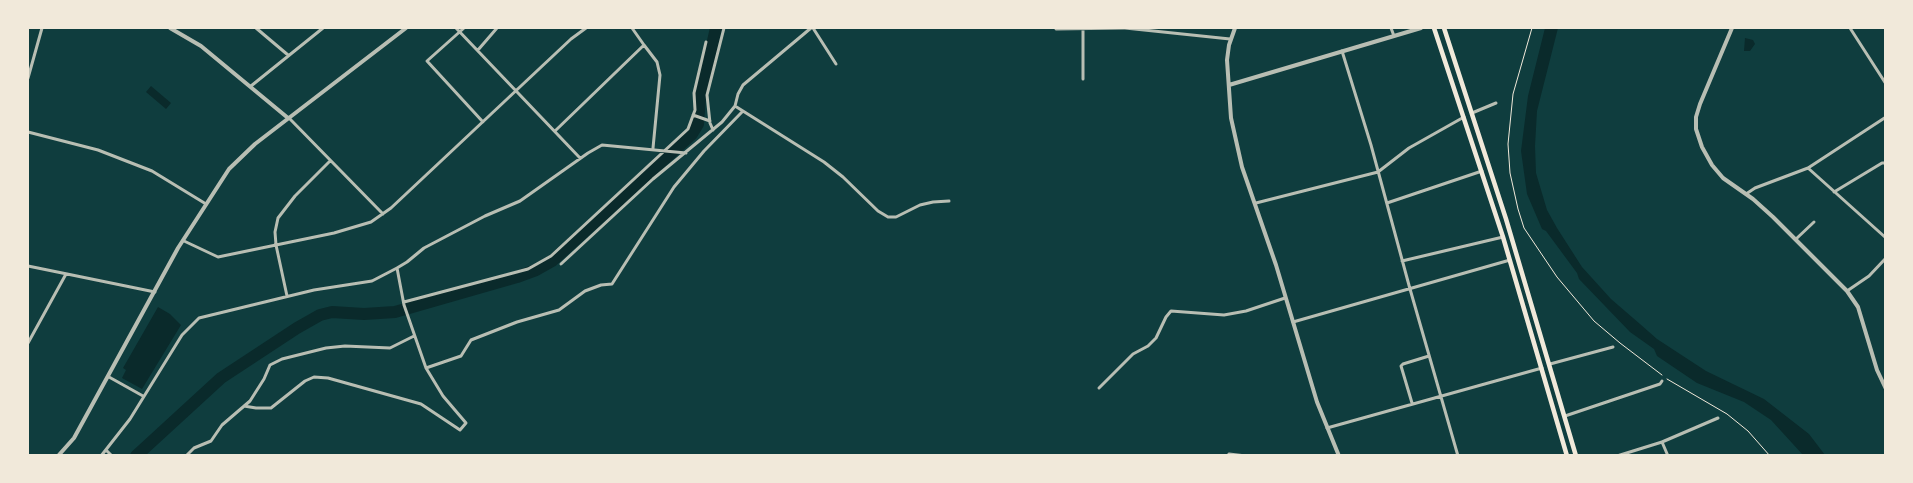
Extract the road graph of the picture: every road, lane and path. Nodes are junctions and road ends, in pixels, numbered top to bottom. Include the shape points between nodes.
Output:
1 (42, 28) edge
2 (170, 28) edge
3 (256, 28) edge
4 (323, 28) edge
5 (406, 28) edge
6 (456, 28) edge
7 (464, 28) edge
8 (497, 28) edge
9 (586, 28) edge
10 (632, 28) edge
11 (724, 28) edge
12 (812, 28) edge
13 (1124, 28) edge
14 (1235, 28) edge
15 (1391, 28) edge
16 (1421, 28) edge
17 (1434, 28) edge
18 (1444, 28) edge
19 (1532, 28) edge
20 (1732, 28) edge
21 (1850, 28) edge
22 (1056, 29) dead end
23 (1083, 29) edge
24 (460, 32) junction
25 (1394, 36) junction
26 (1230, 39) junction
27 (706, 42) dead end
28 (644, 45) junction
29 (478, 50) junction
30 (1342, 51) junction
31 (288, 55) junction
32 (836, 64) dead end
33 (28, 78) edge
34 (1083, 79) dead end
35 (1886, 84) edge
36 (1229, 85) junction
37 (251, 86) junction
38 (516, 90) junction
39 (1496, 103) dead end
40 (735, 106) junction
41 (742, 112) junction
42 (1472, 112) junction
43 (693, 115) junction
44 (1464, 116) junction
45 (1886, 117) edge
46 (288, 118) junction
47 (710, 121) junction
48 (483, 122) junction
49 (713, 130) junction
50 (555, 131) junction
51 (28, 132) edge
52 (653, 148) junction
53 (667, 150) junction
54 (687, 153) junction
55 (580, 158) junction
56 (330, 161) junction
57 (1886, 163) edge
58 (1808, 168) junction
59 (1482, 171) junction
60 (1378, 172) junction
61 (1834, 192) junction
62 (1746, 194) junction
63 (949, 201) dead end
64 (1256, 203) junction
65 (1386, 203) junction
66 (206, 204) junction
67 (383, 214) junction
68 (1814, 222) dead end
69 (1503, 237) junction
70 (1886, 238) edge
71 (1796, 239) junction
72 (184, 241) junction
73 (276, 245) junction
74 (1886, 258) edge
75 (1510, 260) junction
76 (1402, 261) junction
77 (561, 264) dead end
78 (28, 266) edge
79 (397, 268) junction
80 (66, 273) junction
81 (1410, 289) junction
82 (1847, 291) junction
83 (156, 292) junction
84 (287, 296) junction
85 (1286, 298) junction
86 (404, 303) junction
87 (1293, 322) junction
88 (414, 336) junction
89 (28, 343) edge
90 (1613, 347) dead end
91 (1430, 356) junction
92 (1550, 364) junction
93 (426, 368) junction
94 (1542, 368) junction
95 (1886, 374) edge
96 (1879, 376) junction
97 (109, 377) junction
98 (1662, 380) dead end
99 (1099, 388) dead end
100 (1886, 389) edge
101 (1441, 395) junction
102 (143, 396) junction
103 (1412, 404) junction
104 (244, 406) junction
105 (1565, 416) junction
106 (1718, 418) dead end
107 (1327, 428) junction
108 (1662, 442) junction
109 (106, 450) junction
110 (58, 456) edge
111 (100, 456) edge
112 (112, 456) edge
113 (186, 456) edge
114 (1228, 456) edge
115 (1246, 456) edge
116 (1339, 456) edge
117 (1458, 456) edge
118 (1567, 456) edge
119 (1576, 456) edge
120 (1617, 456) edge
121 (1668, 456) edge
122 (1770, 456) edge

1 - 33 street
2 - 37 street via 202,46
3 - 31 street
4 - 31 street
5 - 46 street
6 - 24 street
7 - 24 street
8 - 29 street
9 - 38 street
10 - 28 street
11 - 47 street via 707,95
12 - 32 street
12 - 40 street via 743,84
13 - 23 street
13 - 26 street
14 - 26 street
15 - 25 street
16 - 25 street
17 - 44 main road
18 - 42 main road
19 - 122 path via 1513,94 1508,144 1510,173 1524,228 1557,277 1594,321 1648,365 1727,414
20 - 62 street via 1700,104 1696,129 1712,165 1723,178
21 - 35 street
22 - 23 street
23 - 34 street
24 - 29 street
24 - 48 street via 427,61
25 - 30 street
26 - 36 street via 1227,52
27 - 43 street via 694,93
28 - 50 street
28 - 52 street via 657,62 660,75
29 - 38 street
30 - 36 street
30 - 60 street
31 - 37 street
36 - 64 street via 1236,142
37 - 46 street
38 - 48 street
38 - 50 street
39 - 42 street
40 - 41 street
40 - 49 street
41 - 63 street via 824,162 888,217 896,218 920,205
41 - 93 street via 674,187 612,284 585,291 558,310 471,340 460,356
42 - 92 main road
43 - 47 street
43 - 53 street via 688,129
44 - 59 main road
44 - 60 street via 1410,148
45 - 58 street
46 - 56 street
46 - 66 street via 240,157
47 - 49 street
48 - 67 street
49 - 54 street
50 - 55 street
51 - 66 street via 98,150 143,168
52 - 53 street
52 - 55 street via 602,145
53 - 54 street
53 - 86 street via 558,250 539,263 528,269
54 - 77 street via 653,179
55 - 79 street via 520,201 424,248
56 - 67 street
56 - 73 street via 285,206 278,218
57 - 61 street
58 - 61 street
58 - 62 street
59 - 65 street
59 - 69 main road
60 - 64 street
60 - 65 street
61 - 70 street
62 - 71 street
64 - 85 street
65 - 76 street
66 - 72 street
67 - 73 street via 371,222 334,233
68 - 71 street
69 - 75 main road
69 - 76 street
71 - 82 street
72 - 73 street via 218,257
72 - 83 street
73 - 84 street
74 - 82 street via 1869,276
75 - 81 street
75 - 94 main road
76 - 81 street
78 - 80 street
79 - 84 street via 372,281
79 - 86 street
80 - 83 street
80 - 89 street
81 - 87 street
81 - 91 street
82 - 96 street via 1858,307
83 - 97 street
84 - 102 street via 199,318 182,335
85 - 87 street
85 - 99 street via 1224,315 1171,311 1156,338 1127,360
86 - 88 street
87 - 107 street
88 - 93 street
88 - 104 street via 390,348 345,346 282,359 270,365 257,391
90 - 92 street
91 - 101 street
91 - 103 street via 1401,366
92 - 105 main road
93 - 104 street via 443,396 466,423 460,430 421,404 328,378 314,377 305,381 271,408
94 - 101 street
94 - 118 main road
95 - 96 street
96 - 100 street
97 - 102 street
97 - 110 street via 74,438
98 - 105 street via 1660,384
101 - 103 street
101 - 117 street
102 - 109 street
103 - 107 street
104 - 113 street via 222,425 211,441 194,448
105 - 119 main road
106 - 108 street
107 - 116 street
108 - 120 street
108 - 121 street
109 - 111 street
109 - 112 street
114 - 115 street

